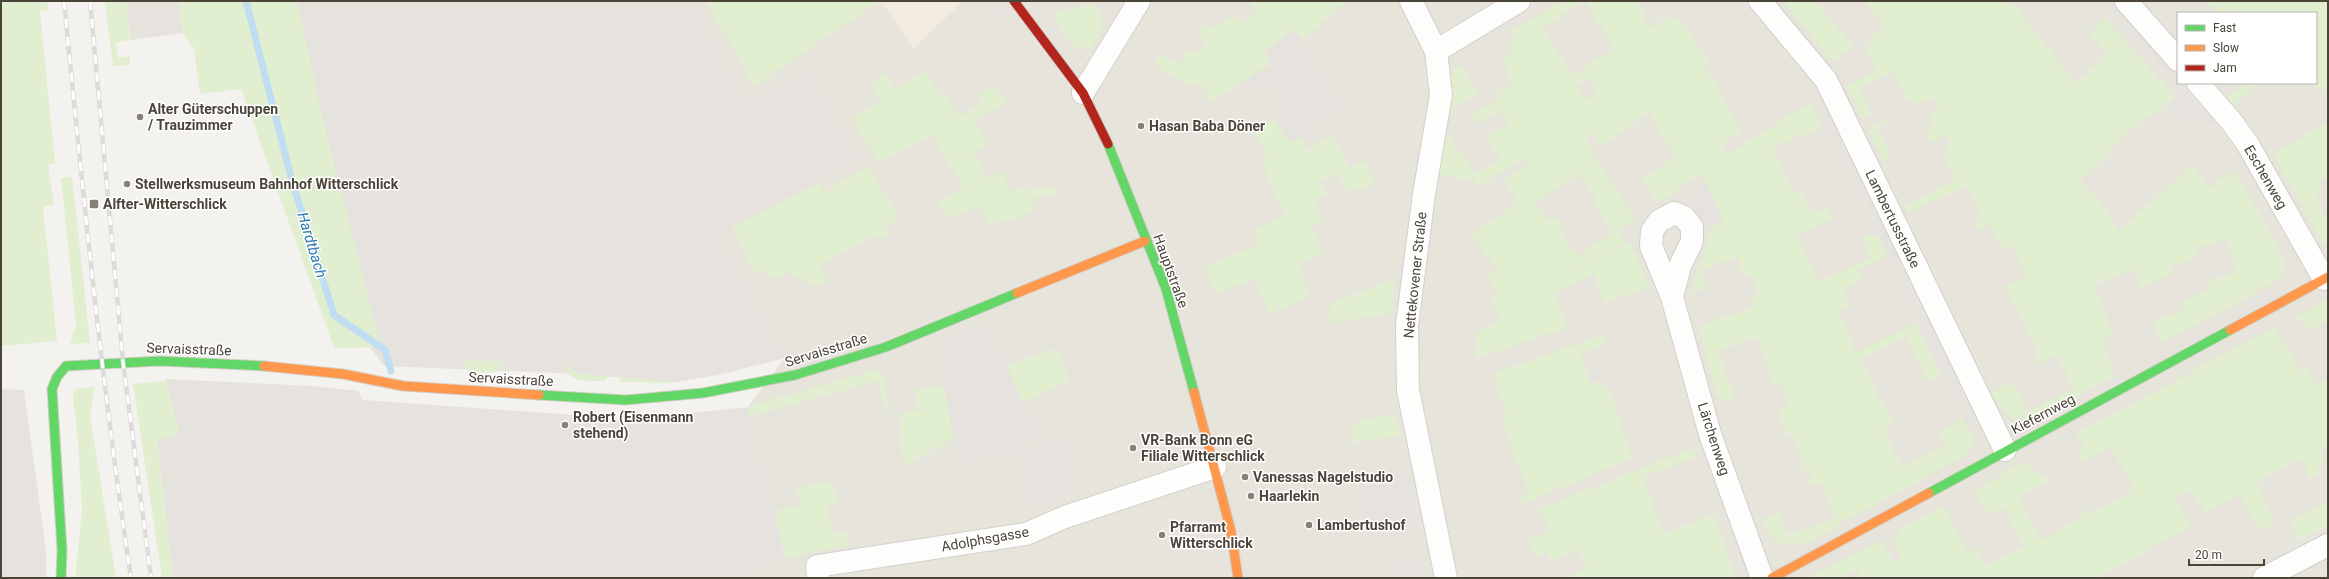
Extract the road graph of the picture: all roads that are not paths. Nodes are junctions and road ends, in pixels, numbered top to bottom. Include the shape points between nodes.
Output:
1 (1014, 1) edge
2 (1139, 1) edge
3 (1411, 1) edge
4 (1520, 1) edge
5 (1760, 1) edge
6 (2126, 1) edge
7 (1436, 51) junction
8 (2177, 59) edge
9 (2199, 84) edge
10 (1083, 93) junction
11 (1145, 241) junction
12 (2326, 278) edge
13 (1672, 297) dead end
14 (2005, 450) junction
15 (1215, 467) junction
16 (2328, 545) edge
17 (818, 572) edge
18 (61, 578) edge
19 (1238, 578) edge
20 (1446, 578) edge
21 (1762, 578) edge
22 (1772, 578) edge
23 (2264, 578) edge

1 - 10 street, Hauptstraße
2 - 10 street
3 - 7 street, Nettekovener Straße
4 - 7 street
5 - 14 street, Lambertusstraße via 1826,80
6 - 8 street
7 - 20 street, Nettekovener Straße via 1441,95 1424,194 1407,325 1408,390
9 - 12 street, Eschenweg via 2247,143
10 - 11 street, Hauptstraße via 1102,129
11 - 15 street, Hauptstraße via 1166,289
11 - 18 street, Servaisstraße via 886,347 795,375 703,393 626,400 403,386 343,374 273,366 160,361 66,366 52,389 62,542
12 - 14 street, Kiefernweg
13 - 21 street, Lärchenweg via 1710,434
14 - 22 street, Kiefernweg
15 - 17 street, Adolphsgasse via 1065,517 1026,534
15 - 19 street, Hauptstraße via 1231,531
16 - 23 street

